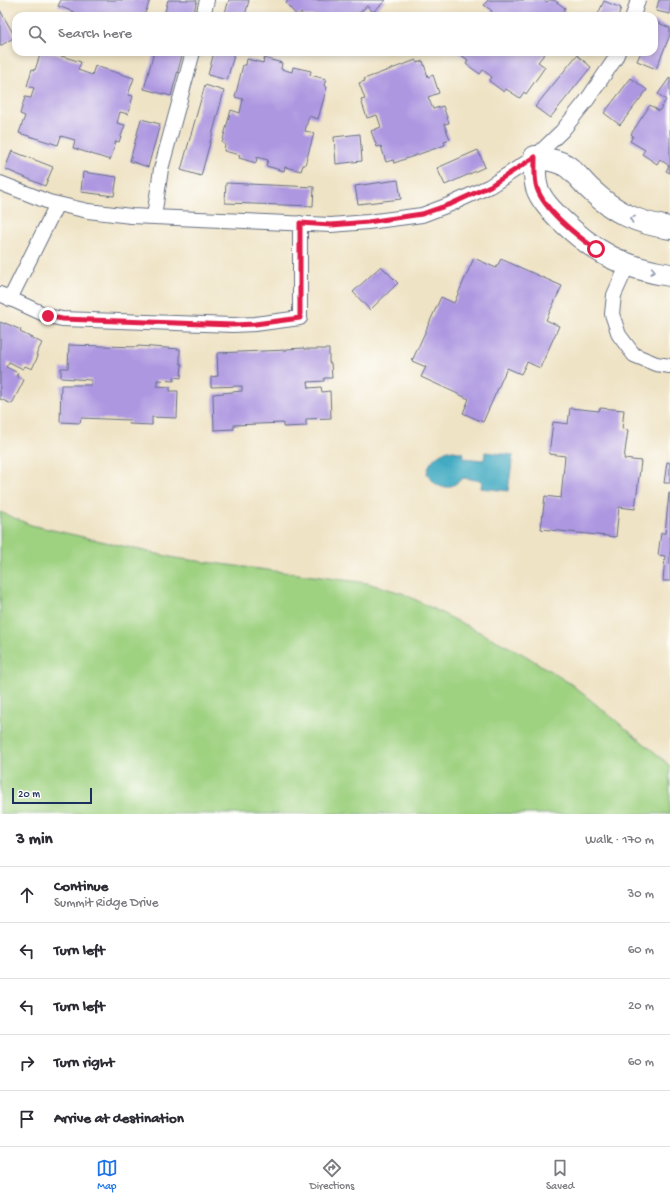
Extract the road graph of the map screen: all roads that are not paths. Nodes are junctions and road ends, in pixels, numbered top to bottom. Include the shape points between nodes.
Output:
1 (207, 0) edge
2 (638, 0) edge
3 (204, 12) edge
4 (634, 12) edge
5 (192, 56) edge
6 (616, 56) edge
7 (535, 157) junction
8 (0, 183) edge
9 (58, 204) junction
10 (154, 217) junction
11 (300, 223) junction
12 (670, 228) edge
13 (628, 264) junction
14 (670, 275) edge
15 (5, 296) edge
16 (670, 366) edge

1 - 3 lane
2 - 4 lane
5 - 10 lane via 162,169
6 - 7 lane via 562,131
7 - 11 lane via 490,186 422,214 331,225
12 -> 7 street via 624,216 610,207 564,164
7 - 13 street via 537,187 544,202 577,236 616,260
8 - 9 lane
9 - 10 lane via 88,211
9 - 15 lane
10 - 11 lane
11 - 15 lane via 300,318 233,325 62,319 48,316
13 -> 14 street
13 - 16 lane via 614,295 612,314 619,335 634,354 656,364

